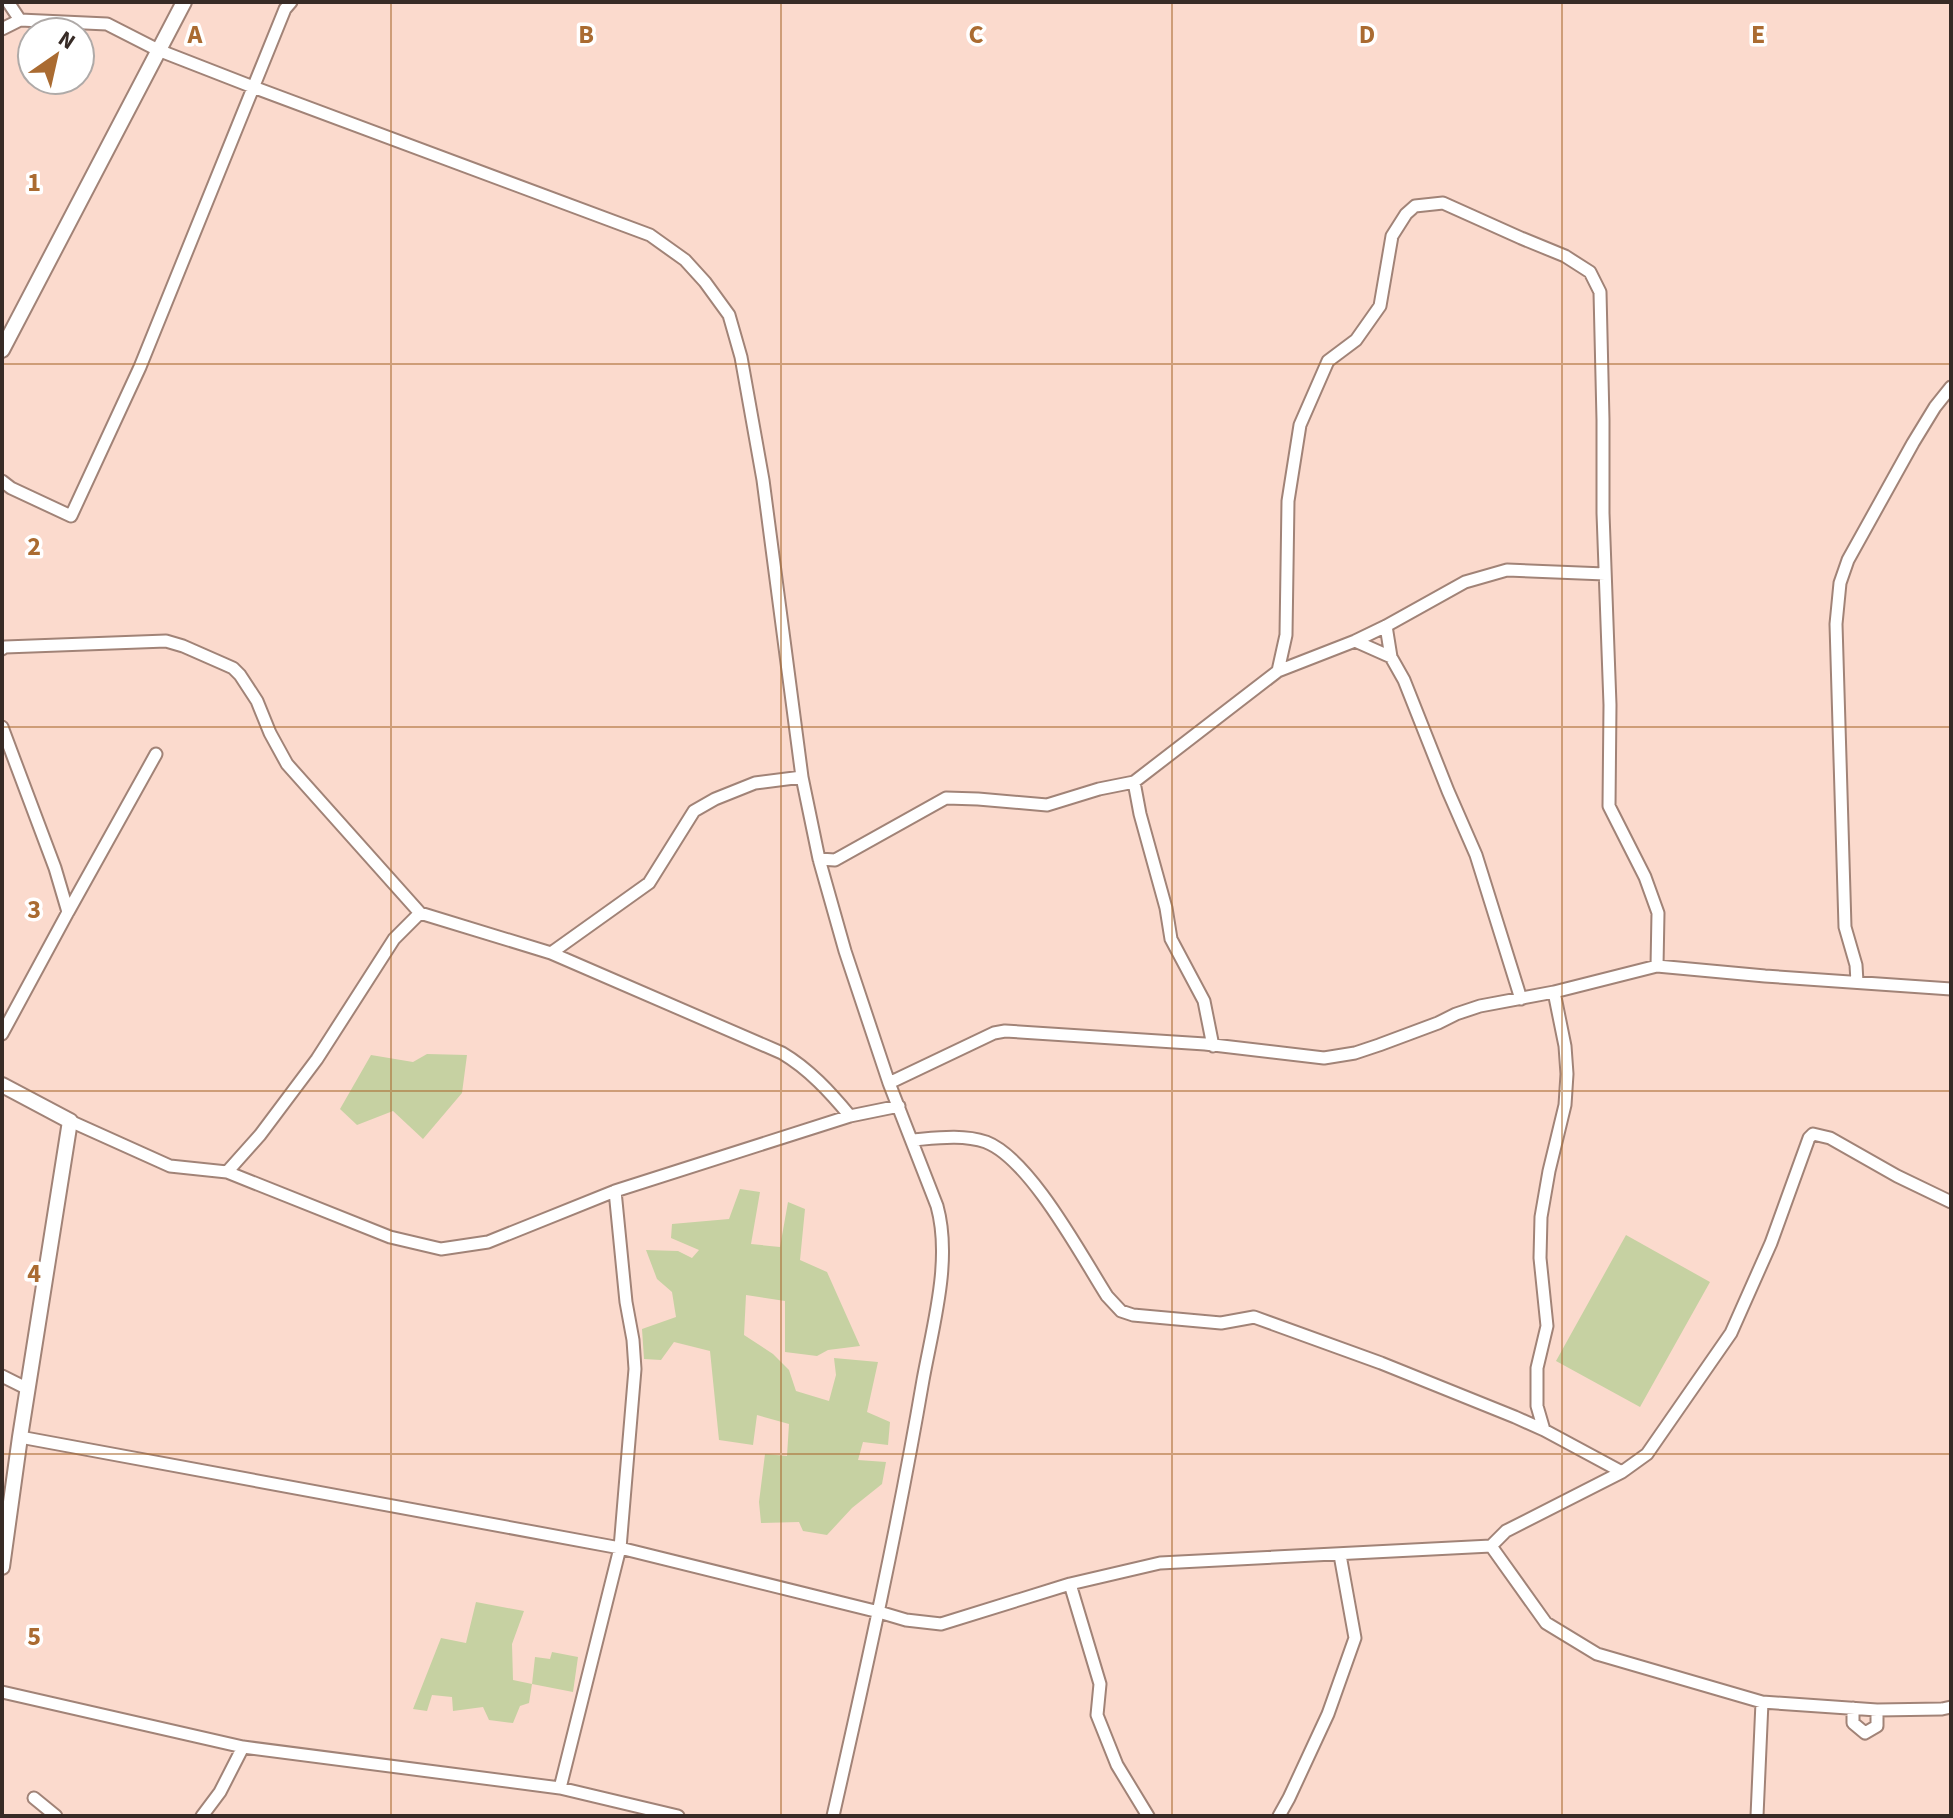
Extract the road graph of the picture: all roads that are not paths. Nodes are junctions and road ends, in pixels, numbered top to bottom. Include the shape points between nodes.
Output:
1 (184, 2) edge
2 (291, 2) edge
3 (96, 23) edge
4 (158, 50) junction
5 (253, 87) junction
6 (2, 350) edge
7 (1951, 387) edge
8 (2, 481) edge
9 (1605, 574) junction
10 (1386, 626) junction
11 (1355, 641) junction
12 (2, 649) edge
13 (1391, 657) junction
14 (1278, 671) junction
15 (2, 727) edge
16 (156, 754) dead end
17 (802, 777) junction
18 (1134, 782) junction
19 (819, 859) junction
20 (68, 912) junction
21 (420, 913) junction
22 (551, 953) junction
23 (1657, 966) junction
24 (1857, 982) junction
25 (1951, 989) edge
26 (1554, 992) junction
27 (1521, 999) junction
28 (2, 1034) edge
29 (1213, 1046) junction
30 (889, 1083) junction
31 (2, 1085) edge
32 (899, 1106) junction
33 (850, 1116) junction
34 (70, 1121) junction
35 (912, 1140) junction
36 (227, 1172) junction
37 (615, 1191) junction
38 (1951, 1202) edge
39 (2, 1376) edge
40 (28, 1389) junction
41 (1544, 1430) junction
42 (20, 1437) junction
43 (1622, 1472) junction
44 (1491, 1546) junction
45 (620, 1548) junction
46 (1340, 1555) junction
47 (2, 1567) edge
48 (1070, 1584) junction
49 (879, 1612) junction
50 (2, 1692) edge
51 (1762, 1702) junction
52 (1951, 1707) edge
53 (1853, 1708) junction
54 (1877, 1710) junction
55 (243, 1747) junction
56 (560, 1788) junction
57 (34, 1798) dead end
58 (56, 1816) edge
59 (202, 1816) edge
60 (678, 1816) edge
61 (833, 1816) edge
62 (1148, 1816) edge
63 (1279, 1816) edge
64 (1757, 1816) edge

1 - 4 street
2 - 5 street
3 - 4 street
4 - 5 street
4 - 6 street
5 - 8 street via 140,367 71,516
5 - 17 street via 650,235 705,282 729,315 741,357 763,480
7 - 24 street via 1913,443 1840,583 1836,624 1845,927
9 - 10 street via 1507,570 1465,582
9 - 14 street via 1600,292 1590,272 1443,203 1415,206 1392,236 1380,306 1356,340 1328,361 1300,425 1288,501 1286,635
9 - 23 street via 1609,806 1658,913
10 - 11 street
10 - 13 street
11 - 13 street
11 - 14 street
12 - 21 street via 166,641 233,668 257,701 287,764
13 - 27 street via 1476,855
14 - 18 street
15 - 20 street
16 - 20 street
17 - 19 street
17 - 22 street via 755,783 694,811 649,883
18 - 19 street via 1047,805 946,798 835,860
18 - 29 street via 1171,939 1204,1001
19 - 30 street
20 - 28 street
21 - 22 street
21 - 36 street via 394,939 317,1059
22 - 33 street via 782,1053 829,1091
23 - 24 street
23 - 26 street
24 - 25 street
26 - 27 street
26 - 41 street via 1567,1074 1541,1217 1547,1326 1537,1368 1537,1406
27 - 29 street via 1480,1006 1355,1053 1324,1058
29 - 30 street via 1005,1031
30 - 32 street
31 - 34 street
32 - 33 street
32 - 35 street
33 - 37 street
34 - 36 street via 170,1166
34 - 40 street
35 - 41 street via 977,1140 1018,1164 1121,1311 1221,1323 1254,1317
35 - 49 street via 943,1226 944,1259
36 - 37 street via 390,1237 441,1249 488,1242
37 - 45 street via 635,1369
38 - 43 street via 1813,1134 1731,1333 1647,1454
39 - 40 street
40 - 42 street
41 - 43 street
42 - 45 street
42 - 47 street
43 - 44 street via 1506,1531
44 - 46 street
44 - 51 street via 1546,1623 1597,1654
45 - 49 street
45 - 56 street
46 - 48 street via 1160,1563
46 - 63 street via 1355,1638 1328,1714
48 - 49 street via 941,1624
48 - 62 street via 1100,1684 1097,1715 1117,1765
49 - 61 street
50 - 55 street
51 - 53 street
51 - 64 street
52 - 54 street
53 - 54 street
53 - 54 street via 1853,1723 1865,1733 1877,1726
55 - 56 street
55 - 59 street
56 - 60 street
57 - 58 street

